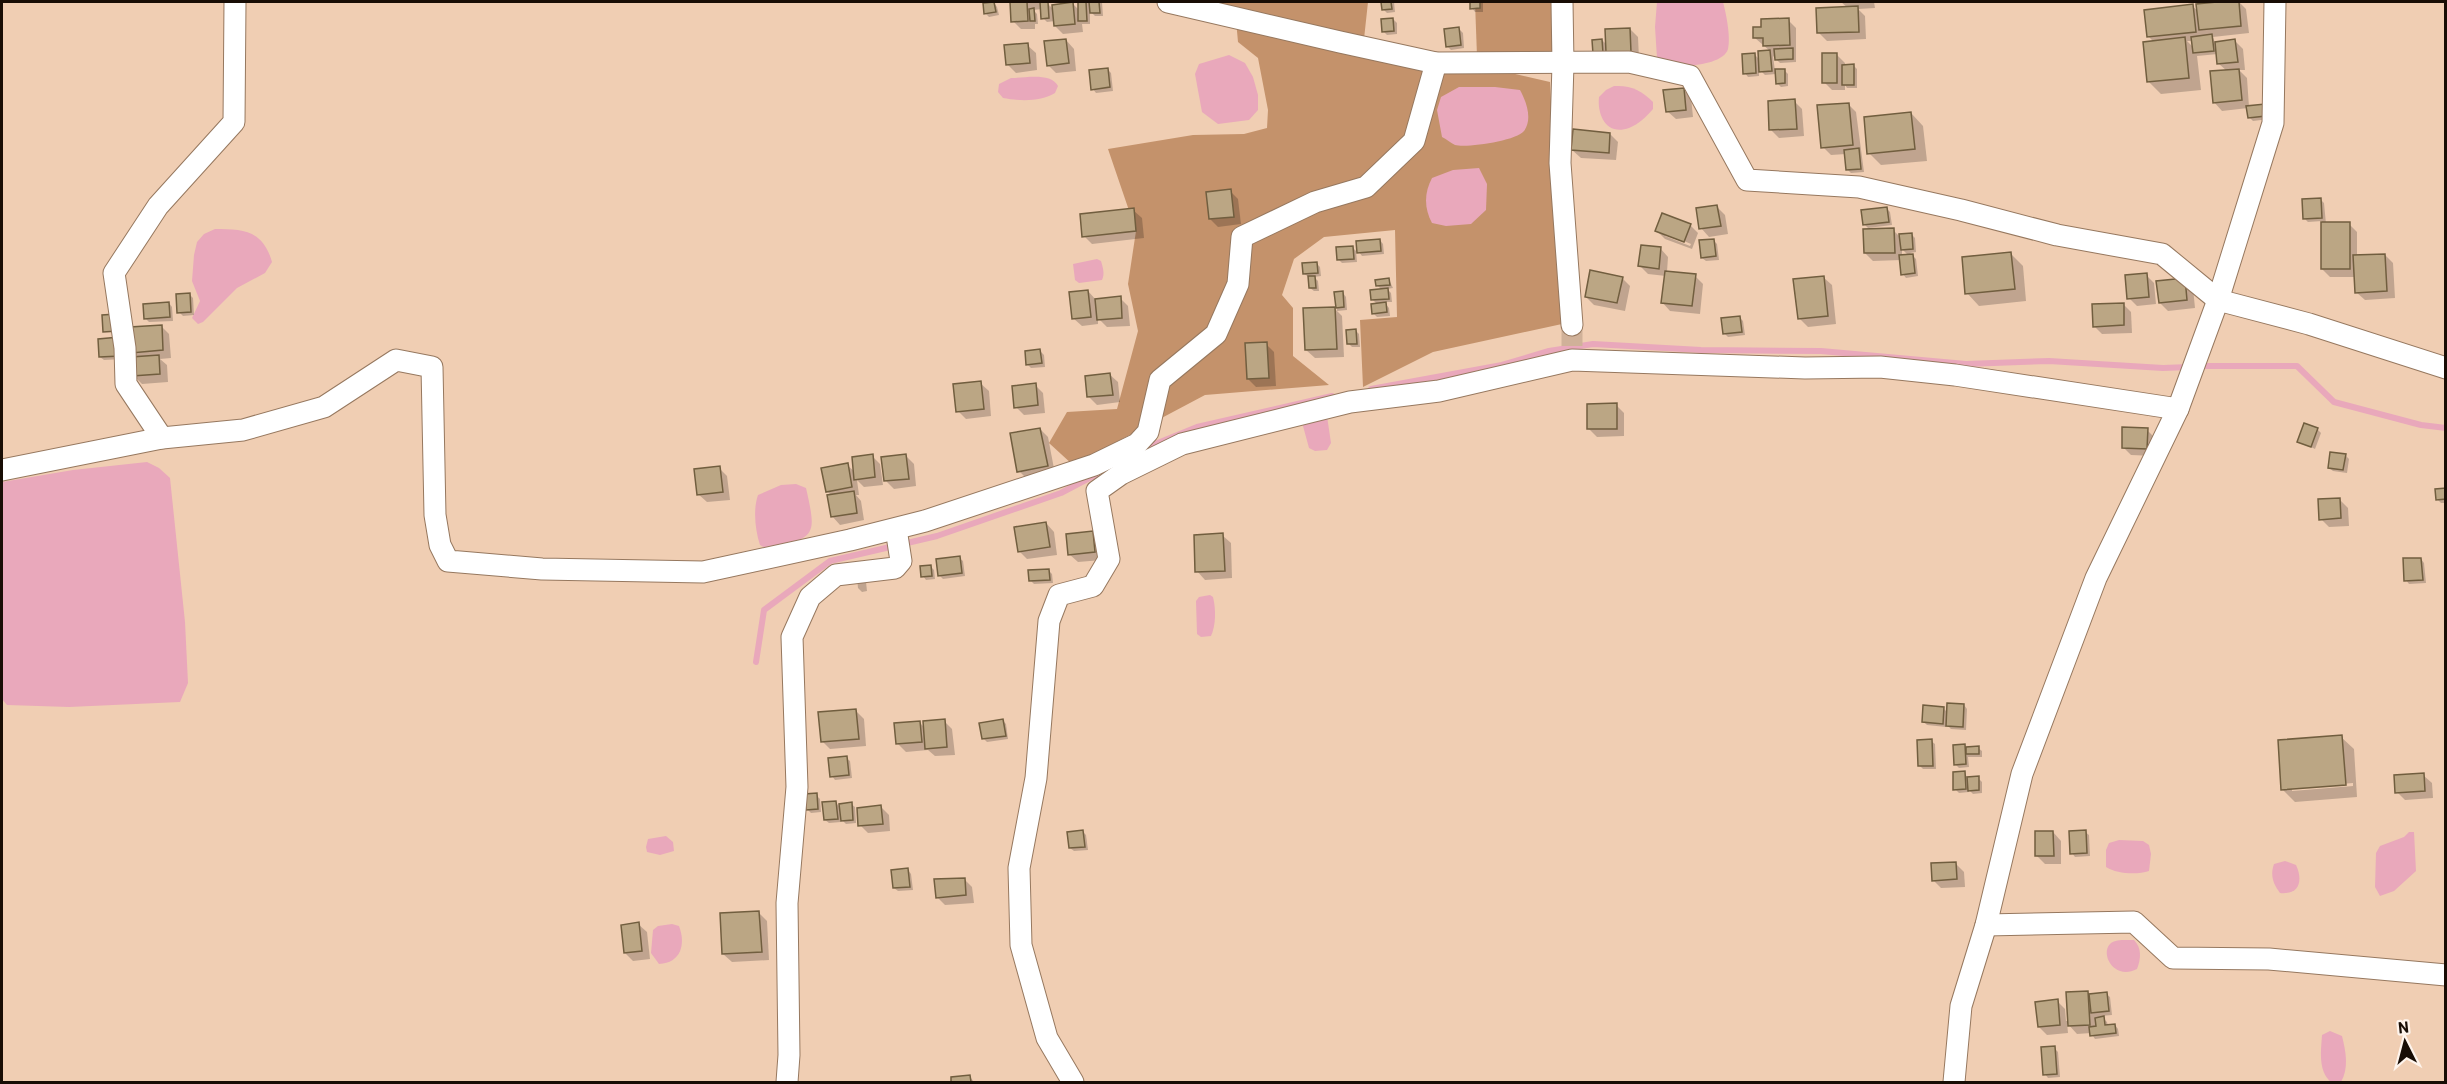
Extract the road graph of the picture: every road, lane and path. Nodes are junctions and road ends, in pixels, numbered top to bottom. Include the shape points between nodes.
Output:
1 (235, 2) edge
2 (1168, 2) edge
3 (1562, 2) edge
4 (2275, 2) edge
5 (1436, 63) junction
6 (1563, 64) junction
7 (2218, 300) junction
8 (1572, 325) tunnel mouth
9 (2445, 368) edge
10 (2178, 409) junction
11 (162, 438) junction
12 (2, 470) edge
13 (896, 529) junction
14 (1986, 925) junction
15 (2445, 975) edge
16 (787, 1083) edge
17 (1073, 1083) edge
18 (1954, 1083) edge

1 - 11 street via 234,122 158,206 114,273 126,384
2 - 5 street
3 - 6 street
4 - 7 street via 2273,123
5 - 6 street
5 - 13 street via 1414,141 1366,187 1315,202 1242,237 1238,284 1216,334 1160,380 1148,432 1137,444 1063,477
6 - 7 street via 1629,62 1690,76 1746,180 1859,187 2057,235 2162,255
6 - 8 street via 1560,163
7 - 9 street via 2309,324
7 - 10 street
10 - 14 street via 2096,578 2022,774
10 - 17 street via 1880,367 1572,360 1439,391 1350,402 1182,444 1121,474 1097,491 1109,559 1094,586 1059,595 1049,621 1036,778 1019,868 1021,945 1047,1038
11 - 12 street
11 - 13 street via 243,430 324,407 396,360 432,368 435,515 440,545 448,561 542,569 703,572
13 - 16 street via 901,561 896,568 836,575 810,597 792,637 797,787 787,903
14 - 15 street via 2134,922 2173,958 2270,959
14 - 18 street via 1961,1006

